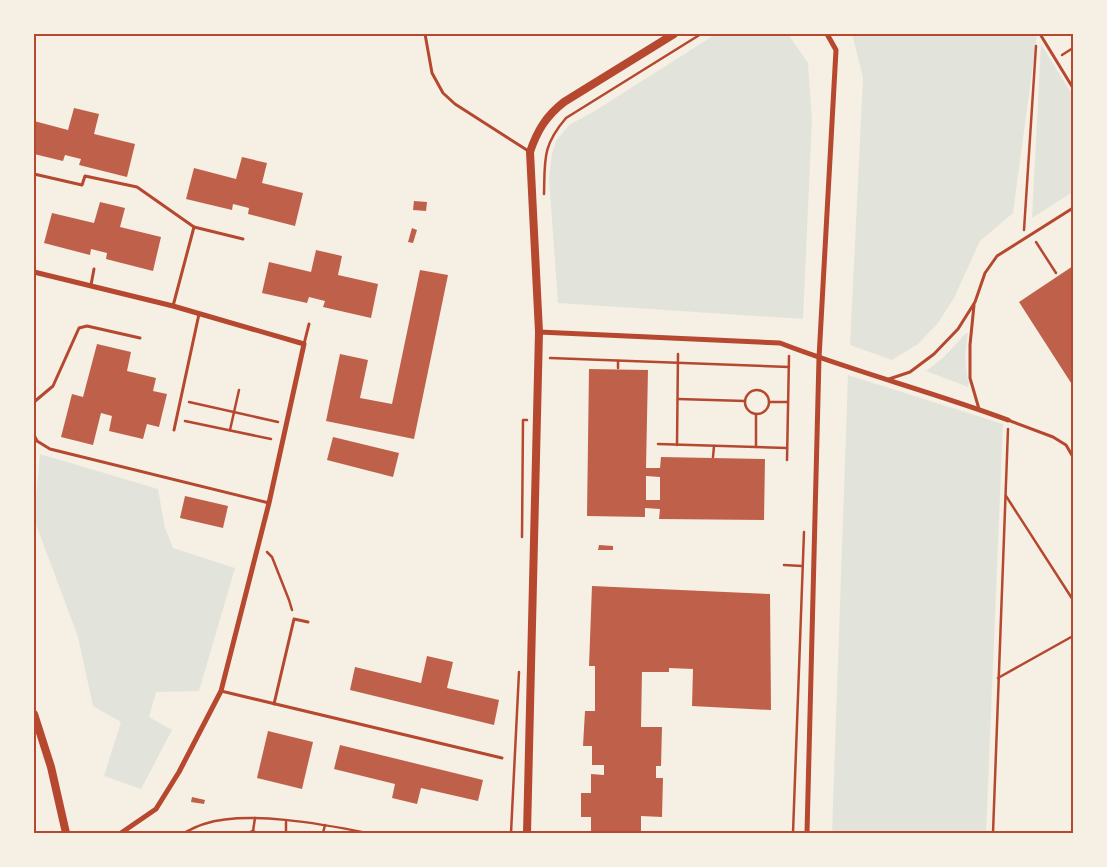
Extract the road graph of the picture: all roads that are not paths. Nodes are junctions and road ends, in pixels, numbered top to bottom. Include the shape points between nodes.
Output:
1 (424, 34) edge
2 (674, 34) edge
3 (826, 34) edge
4 (1040, 34) edge
5 (1073, 88) edge
6 (530, 152) junction
7 (34, 174) edge
8 (1073, 208) edge
9 (194, 226) junction
10 (243, 239) dead end
11 (94, 269) dead end
12 (34, 272) edge
13 (90, 286) junction
14 (975, 302) junction
15 (173, 306) junction
16 (199, 314) junction
17 (309, 324) dead end
18 (539, 332) junction
19 (140, 338) dead end
20 (304, 344) junction
21 (819, 358) junction
22 (886, 380) junction
23 (34, 402) edge
24 (979, 409) junction
25 (1008, 420) joint
26 (174, 430) dead end
27 (34, 435) edge
28 (1073, 457) edge
29 (269, 503) junction
30 (308, 622) dead end
31 (221, 691) junction
32 (274, 704) junction
33 (34, 714) edge
34 (502, 758) dead end
35 (66, 833) edge
36 (121, 833) edge
37 (527, 833) edge
38 (806, 833) edge

1 - 6 lane via 432,73 443,93
2 - 6 street via 554,110 544,120
3 - 21 street via 836,50
4 - 5 lane
6 - 18 street
7 - 9 lane via 82,185 85,176 137,187
8 - 14 lane via 997,256 986,273
9 - 10 lane
9 - 15 lane
11 - 13 lane
12 - 13 street
13 - 15 street
14 - 22 lane via 958,329 934,354 910,372
14 - 24 lane via 970,378
15 - 16 street
16 - 20 street
16 - 26 lane
17 - 20 lane
18 - 21 street via 780,343
18 - 37 street
19 - 23 lane via 87,326 79,328 53,386
20 - 29 street
21 - 22 street
21 - 38 street
22 - 24 street
24 - 25 street
25 - 28 lane via 1053,437 1066,445
27 - 29 lane via 37,441 50,449
29 - 31 street
30 - 32 lane via 294,619
31 - 32 lane
31 - 36 street via 156,809
32 - 34 lane
33 - 35 street via 51,767

